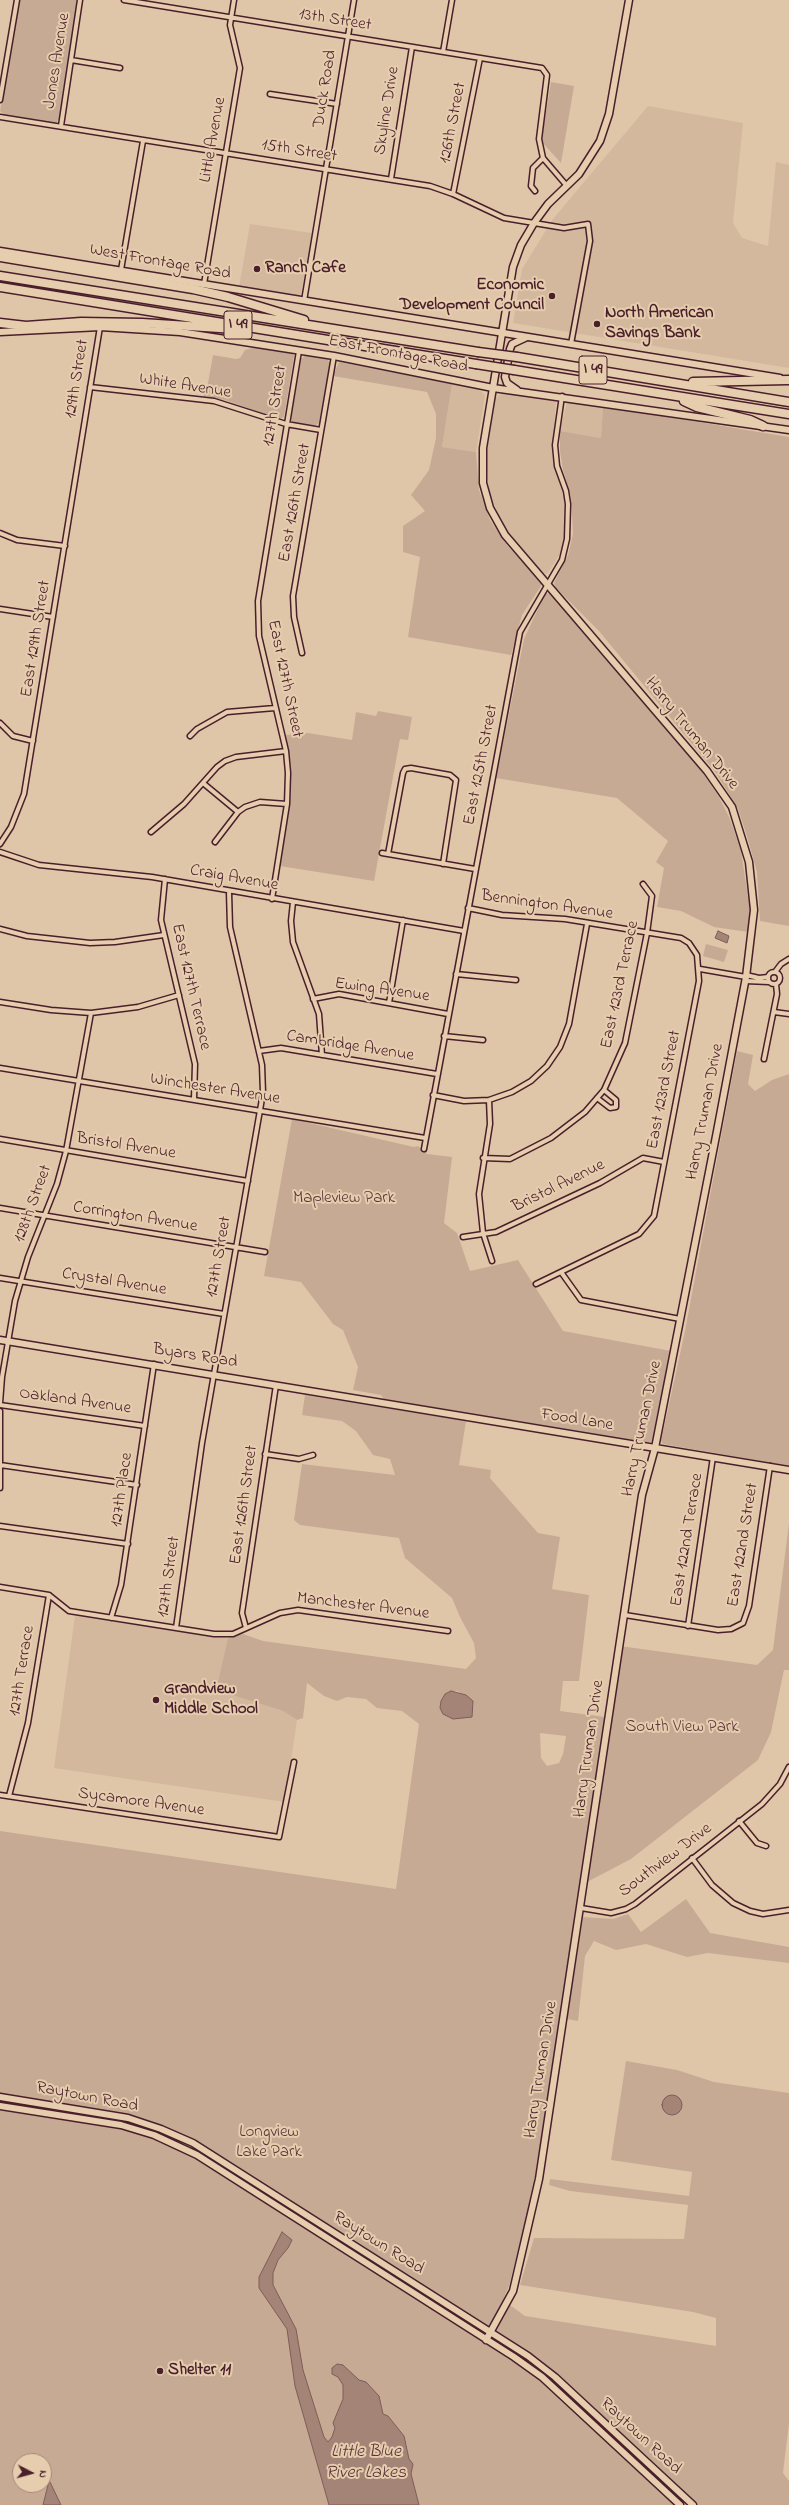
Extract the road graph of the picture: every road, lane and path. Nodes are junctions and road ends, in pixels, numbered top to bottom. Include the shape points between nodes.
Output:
1 (17, 0) edge
2 (80, 0) edge
3 (124, 0) edge
4 (234, 0) edge
5 (354, 0) edge
6 (452, 0) edge
7 (629, 0) edge
8 (230, 18) junction
9 (348, 37) junction
10 (412, 47) junction
11 (443, 52) junction
12 (480, 58) junction
13 (71, 60) junction
14 (120, 68) dead end
15 (270, 94) dead end
16 (0, 100) edge
17 (337, 104) junction
18 (0, 117) edge
19 (61, 126) junction
20 (143, 141) junction
21 (225, 154) junction
22 (543, 158) junction
23 (326, 170) junction
24 (391, 179) junction
25 (567, 186) junction
26 (535, 191) dead end
27 (453, 194) junction
28 (534, 223) junction
29 (0, 251) edge
30 (0, 257) edge
31 (121, 270) junction
32 (0, 276) edge
33 (204, 284) junction
34 (0, 287) edge
35 (304, 301) junction
36 (0, 323) edge
37 (100, 327) junction
38 (322, 328) junction
39 (264, 329) junction
40 (0, 332) edge
41 (502, 332) junction
42 (527, 337) junction
43 (571, 344) junction
44 (299, 351) junction
45 (334, 356) junction
46 (789, 380) edge
47 (670, 382) junction
48 (90, 387) junction
49 (493, 388) junction
50 (518, 391) junction
51 (562, 396) junction
52 (674, 396) junction
53 (789, 402) edge
54 (789, 414) edge
55 (286, 424) junction
56 (763, 426) junction
57 (321, 430) junction
58 (789, 430) edge
59 (83, 434) joint
60 (280, 466) joint
61 (0, 534) edge
62 (65, 546) junction
63 (547, 584) junction
64 (0, 608) edge
65 (53, 617) junction
66 (302, 653) dead end
67 (275, 708) junction
68 (0, 723) edge
69 (190, 736) dead end
70 (33, 741) junction
71 (286, 751) junction
72 (203, 783) junction
73 (287, 804) junction
74 (238, 812) junction
75 (152, 832) dead end
76 (215, 842) dead end
77 (0, 844) edge
78 (0, 852) edge
79 (382, 853) dead end
80 (388, 854) junction
81 (443, 864) junction
82 (475, 869) junction
83 (165, 880) junction
84 (643, 884) dead end
85 (229, 892) junction
86 (272, 899) junction
87 (293, 902) junction
88 (468, 908) junction
89 (403, 920) junction
90 (587, 924) junction
91 (0, 929) edge
92 (464, 931) junction
93 (647, 933) junction
94 (164, 935) junction
95 (789, 959) edge
96 (700, 969) junction
97 (775, 972) junction
98 (456, 974) junction
99 (768, 976) junction
100 (746, 978) junction
101 (516, 980) dead end
102 (769, 982) junction
103 (776, 984) junction
104 (179, 995) junction
105 (313, 999) junction
106 (0, 1002) edge
107 (389, 1003) junction
108 (774, 1012) junction
109 (91, 1013) junction
110 (448, 1014) junction
111 (789, 1014) edge
112 (444, 1036) junction
113 (483, 1040) dead end
114 (259, 1051) junction
115 (322, 1055) junction
116 (764, 1059) dead end
117 (0, 1068) edge
118 (437, 1074) junction
119 (79, 1081) junction
120 (604, 1090) junction
121 (433, 1095) junction
122 (597, 1098) junction
123 (194, 1099) junction
124 (489, 1100) junction
125 (260, 1111) junction
126 (425, 1138) junction
127 (0, 1139) edge
128 (424, 1149) dead end
129 (66, 1151) junction
130 (483, 1158) junction
131 (664, 1162) junction
132 (248, 1180) junction
133 (0, 1208) edge
134 (46, 1216) junction
135 (484, 1235) junction
136 (463, 1236) dead end
137 (235, 1248) junction
138 (265, 1252) dead end
139 (492, 1262) dead end
140 (561, 1272) junction
141 (0, 1278) edge
142 (20, 1281) junction
143 (536, 1284) dead end
144 (224, 1314) junction
145 (680, 1319) junction
146 (0, 1340) edge
147 (8, 1341) junction
148 (154, 1364) junction
149 (214, 1374) junction
150 (276, 1385) junction
151 (385, 1403) joint
152 (0, 1404) edge
153 (0, 1411) edge
154 (145, 1426) junction
155 (655, 1448) junction
156 (265, 1454) junction
157 (314, 1455) dead end
158 (713, 1457) junction
159 (0, 1465) edge
160 (770, 1466) junction
161 (789, 1470) edge
162 (137, 1485) junction
163 (0, 1488) edge
164 (0, 1526) edge
165 (128, 1544) junction
166 (0, 1587) edge
167 (49, 1595) junction
168 (624, 1615) junction
169 (111, 1618) junction
170 (688, 1626) junction
171 (176, 1628) junction
172 (246, 1628) junction
173 (448, 1631) dead end
174 (294, 1762) dead end
175 (789, 1766) edge
176 (0, 1795) edge
177 (9, 1796) junction
178 (739, 1822) junction
179 (766, 1846) dead end
180 (692, 1858) junction
181 (581, 1908) junction
182 (789, 1910) edge
183 (0, 2097) edge
184 (0, 2106) edge
185 (490, 2332) junction
186 (486, 2340) junction
187 (680, 2505) edge
188 (693, 2505) edge

1 - 16 street
2 - 13 street, Jones Avenue
3 - 8 street, 13th Street
4 - 8 street, Little Avenue
5 - 9 street, Duck Road
6 - 11 street
7 - 25 main road, Harry Truman Drive via 607,124 591,157
8 - 9 street, 13th Street
8 - 21 street, Little Avenue via 231,35 240,68
9 - 10 street, 13th Street
9 - 17 street, Duck Road
10 - 11 street, 13th Street
10 - 24 street, Skyline Drive
11 - 12 street, 13th Street
12 - 22 street, 13th Street via 542,68 547,75 538,138
12 - 27 street, 126th Street
13 - 14 street
13 - 19 street, Jones Avenue
15 - 17 street
17 - 23 street, Duck Road
18 - 19 street, 15th Street
19 - 20 street, 15th Street
20 - 21 street, 15th Street
20 - 31 street
21 - 23 street, 15th Street
21 - 33 street, Little Avenue
22 - 25 street
22 - 26 street via 533,168 531,186
23 - 24 street, 15th Street
23 - 35 street, Duck Road
24 - 27 street, 15th Street via 430,186
25 - 28 main road, Harry Truman Drive via 548,204
27 - 28 street, 15th Street via 495,216
28 - 41 main road, Harry Truman Drive via 521,245 513,267
28 - 43 street, 15th Street via 564,228 588,224 590,241
29 - 31 main road, West Frontage Road
30 - 38 highway via 210,292 315,323
31 - 33 main road, West Frontage Road
32 - 38 highway, I 49
33 - 35 main road, West Frontage Road
34 - 39 highway, I 49
35 - 41 main road, West Frontage Road
36 - 39 highway via 26,326 81,322 142,322
37 - 40 main road, East Frontage Road
37 - 44 main road, East Frontage Road via 187,333
37 - 48 street, 129th Street
38 - 47 highway, I 49, bridge
39 - 52 highway, I 49, bridge
41 - 42 main road, West Frontage Road
41 - 49 main road, Harry Truman Drive
42 - 43 main road, West Frontage Road
42 - 50 main road via 512,344 508,363 507,383
43 - 46 main road, West Frontage Road
44 - 45 main road, East Frontage Road
44 - 55 street, 127th Street
45 - 49 main road, East Frontage Road
45 - 57 street, East 126th Street
46 - 47 highway
47 - 53 highway, I 49
48 - 55 street, White Avenue via 214,401
48 - 59 street, 129th Street
49 - 50 main road, East Frontage Road
49 - 63 main road, Harry Truman Drive via 482,458 486,496 505,535
50 - 51 main road, East Frontage Road
51 - 56 main road, East Frontage Road
51 - 63 street, East 125th Street via 555,445 557,466 566,491 569,520 562,560
52 - 54 highway, I 49
52 - 56 highway via 697,406
55 - 57 street, White Avenue
55 - 60 street, 127th Street
56 - 58 main road, East Frontage Road
57 - 66 street, East 126th Street via 293,596 294,618
59 - 62 street, East 129th Street
60 - 67 street, East 127th Street via 257,617
61 - 62 street via 17,540
62 - 65 street, East 129th Street
63 - 82 street, East 125th Street via 520,632
63 - 100 main road, Harry Truman Drive via 708,771 732,807 749,862 754,910
64 - 65 street
65 - 70 street, East 129th Street
67 - 69 street via 227,712 197,729
67 - 71 street, East 127th Street
68 - 70 street via 13,736
70 - 77 street, East 129th Street via 21,805 11,828
71 - 72 street via 236,757 225,761
71 - 73 street, East 127th Street
72 - 74 street
72 - 75 street
73 - 74 street via 260,802
73 - 86 street, East 127th Street
74 - 76 street
78 - 83 street, Craig Avenue via 39,865
79 - 80 street
80 - 81 street
80 - 81 street via 405,769 450,775 456,780
81 - 82 street
82 - 88 street, East 125th Street
83 - 85 street, Craig Avenue
83 - 94 street, East 127th Terrace via 161,909
84 - 93 street, East 123rd Terrace via 652,896
85 - 86 street, Craig Avenue
85 - 114 street, 127th Street via 230,927
86 - 87 street, Craig Avenue
87 - 89 street, Craig Avenue
87 - 105 street via 293,942
88 - 90 street, Bennington Avenue via 502,915 541,916
88 - 92 street, East 125th Street
89 - 92 street, Craig Avenue
89 - 107 street
90 - 93 street, Bennington Avenue
90 - 124 street via 569,1024 560,1047 547,1066 531,1081 512,1092
91 - 94 street via 26,936 90,943
92 - 98 street, East 125th Street
93 - 96 street, Bennington Avenue via 681,938 689,943 697,955
93 - 120 street, East 123rd Terrace via 625,1043
94 - 104 street, East 127th Terrace
95 - 97 street
96 - 100 street
96 - 131 street, East 123rd Street
97 - 99 street
97 - 103 street via 780,978
98 - 101 street
98 - 110 street, East 125th Street
99 - 100 street
99 - 102 street
100 - 102 street
100 - 145 main road, Harry Truman Drive
102 - 103 street
103 - 108 street
104 - 109 street via 138,1007
104 - 123 street, East 127th Terrace via 195,1064
105 - 107 street, Ewing Avenue via 339,994
105 - 115 street via 321,1025
106 - 109 street
107 - 110 street, Ewing Avenue
108 - 111 street
108 - 116 street
109 - 119 street, 128th Street
110 - 112 street, East 125th Street
112 - 113 street
112 - 118 street, East 125th Street
114 - 115 street, Cambridge Avenue via 281,1048
114 - 125 street, 127th Street via 263,1077
115 - 118 street, Cambridge Avenue
117 - 119 street, Winchester Avenue
118 - 121 street, East 125th Street
119 - 123 street, Winchester Avenue
119 - 129 street, 128th Street
120 - 122 street, East 123rd Terrace
120 - 122 street via 616,1100 616,1107 610,1108
121 - 124 street via 464,1101
121 - 126 street, East 125th Street
122 - 130 street, East 123rd Terrace via 568,1127 520,1156 502,1160
123 - 125 street, Winchester Avenue
124 - 130 street via 490,1124
125 - 126 street, Winchester Avenue
125 - 132 street, 127th Street
126 - 128 street, East 125th Street
127 - 129 street, Bristol Avenue
129 - 132 street, Bristol Avenue
129 - 134 street, 128th Street
130 - 135 street via 479,1194
131 - 135 street, Bristol Avenue via 643,1158 600,1183 496,1232
131 - 140 street, East 123rd Street via 654,1216 638,1234
132 - 137 street, 127th Street
133 - 134 street, Corrington Avenue
134 - 137 street, Corrington Avenue
134 - 142 street, 128th Street
135 - 136 street, Bristol Avenue
135 - 139 street
137 - 138 street, Corrington Avenue
137 - 144 street, 127th Street
140 - 143 street
140 - 145 street via 581,1300
141 - 142 street, Crystal Avenue
142 - 144 street, Crystal Avenue
142 - 147 street, 128th Street
144 - 149 street, 127th Street
145 - 155 main road, Harry Truman Drive
146 - 147 main road, Byars Road
147 - 148 main road, Byars Road
147 - 152 street, 128th Street
148 - 149 main road, Byars Road
148 - 154 street, 127th Place
149 - 150 main road, Byars Road
149 - 171 street, 127th Street
150 - 151 main road, Byars Road
150 - 156 street, East 126th Street
151 - 155 main road, Food Lane
152 - 154 street, Oakland Avenue
153 - 159 street
154 - 162 street, 127th Place
155 - 158 main road, Food Lane
155 - 168 main road, Harry Truman Drive via 642,1495
156 - 157 street via 299,1459
156 - 172 street, East 126th Street via 242,1613
158 - 160 main road, Food Lane
158 - 170 street, East 122nd Terrace
159 - 162 street
159 - 163 street
160 - 161 main road, Food Lane
160 - 170 street, East 122nd Street via 749,1606 744,1620 739,1626 718,1630
162 - 165 street, 127th Place
164 - 165 street
165 - 169 street, 127th Place via 121,1585
166 - 167 street, Manchester Avenue
167 - 169 street, Manchester Avenue via 70,1611
167 - 177 street, 127th Terrace via 28,1723
168 - 170 street
168 - 181 main road, Harry Truman Drive
169 - 171 street, Manchester Avenue
171 - 172 street, Manchester Avenue via 223,1635
172 - 173 street, Manchester Avenue via 280,1612 298,1610
174 - 177 street, Sycamore Avenue via 279,1837
175 - 178 street, Southview Drive via 772,1795
176 - 177 street, Sycamore Avenue
178 - 179 street via 758,1843
178 - 180 street, Southview Drive
180 - 181 street, Southview Drive via 626,1910 611,1913
180 - 182 street via 712,1885 733,1903 763,1914
181 - 185 main road, Harry Truman Drive via 535,2201 513,2291
183 - 185 main road, Raytown Road via 128,2118 193,2143
184 - 186 main road, Raytown Road via 122,2125 184,2148
185 - 186 main road, Harry Truman Drive
185 - 188 main road, Raytown Road via 555,2377
186 - 187 main road, Raytown Road via 542,2377

